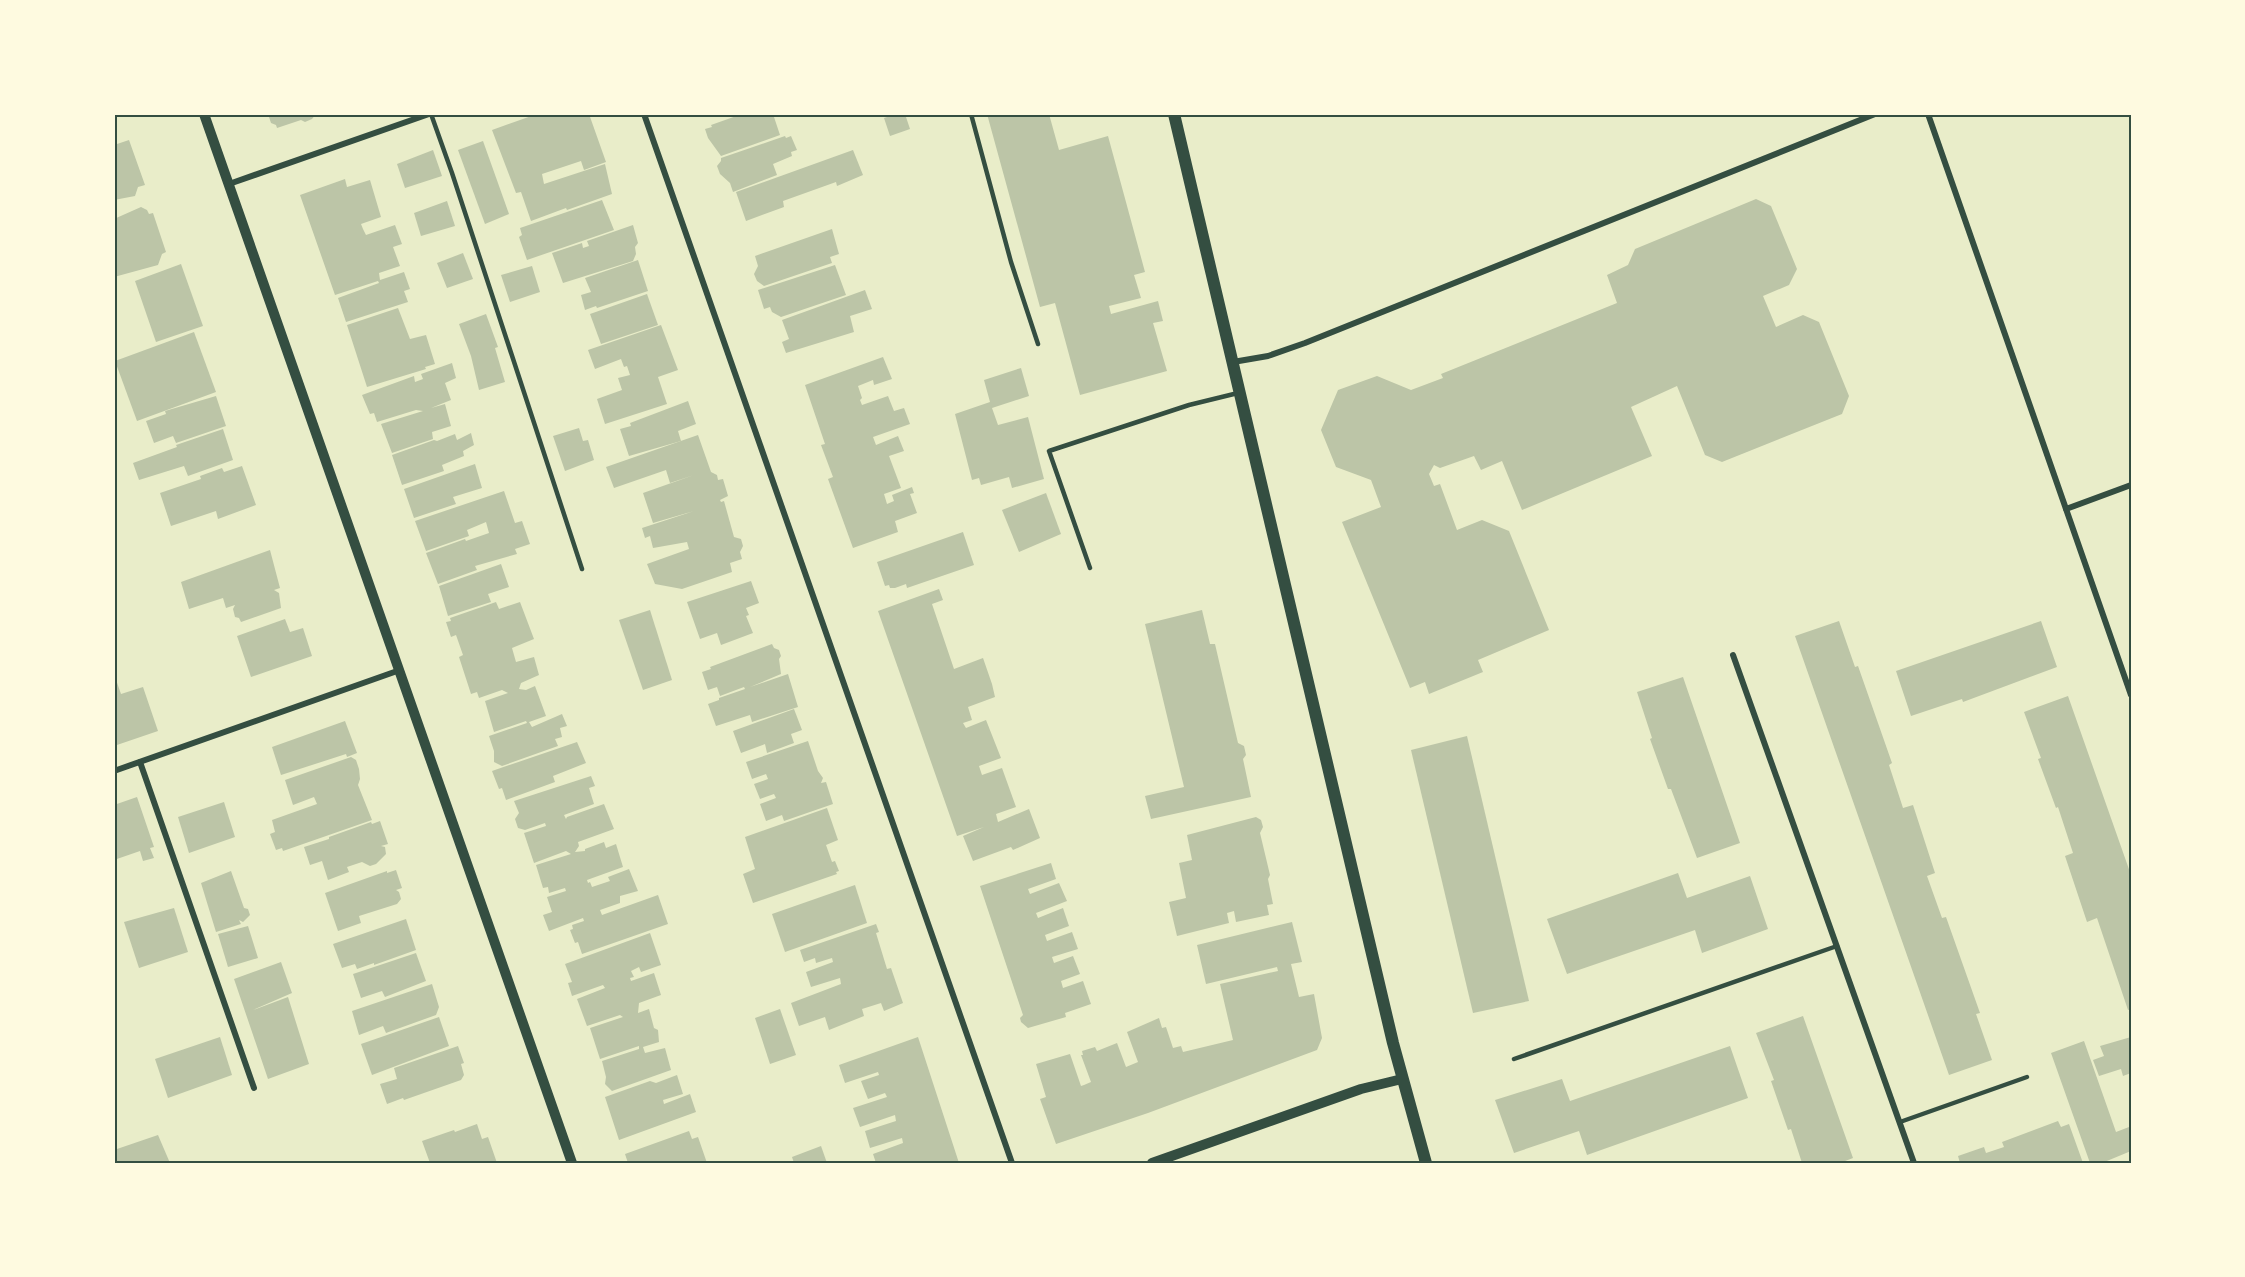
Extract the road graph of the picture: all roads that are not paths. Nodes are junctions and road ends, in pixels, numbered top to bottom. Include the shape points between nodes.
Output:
1 (204, 114) edge
2 (430, 114) edge
3 (644, 114) edge
4 (971, 114) edge
5 (1174, 114) edge
6 (1875, 114) edge
7 (1928, 114) edge
8 (229, 184) junction
9 (1038, 344) dead end
10 (1233, 362) junction
11 (1240, 393) junction
12 (2131, 485) edge
13 (2066, 509) junction
14 (1090, 568) dead end
15 (582, 569) dead end
16 (1733, 655) dead end
17 (400, 669) junction
18 (2131, 695) edge
19 (140, 762) junction
20 (114, 771) edge
21 (1837, 946) junction
22 (1514, 1059) dead end
23 (2027, 1077) dead end
24 (1402, 1079) junction
25 (254, 1088) dead end
26 (1900, 1122) junction
27 (572, 1163) edge
28 (1012, 1163) edge
29 (1152, 1163) edge
30 (1426, 1163) edge
31 (1914, 1163) edge

1 - 8 street
2 - 8 street
2 - 15 lane
3 - 28 street
4 - 9 lane
5 - 10 main road
6 - 10 street via 1305,343 1268,356
7 - 13 street
8 - 17 street
10 - 11 main road
11 - 14 lane via 1180,408 1049,451
11 - 24 main road
12 - 13 street
13 - 18 street
16 - 21 street
17 - 19 street
17 - 27 street
19 - 20 street
19 - 25 street
21 - 22 lane
21 - 26 street
23 - 26 lane
24 - 29 street via 1361,1089
24 - 30 main road
26 - 31 street

